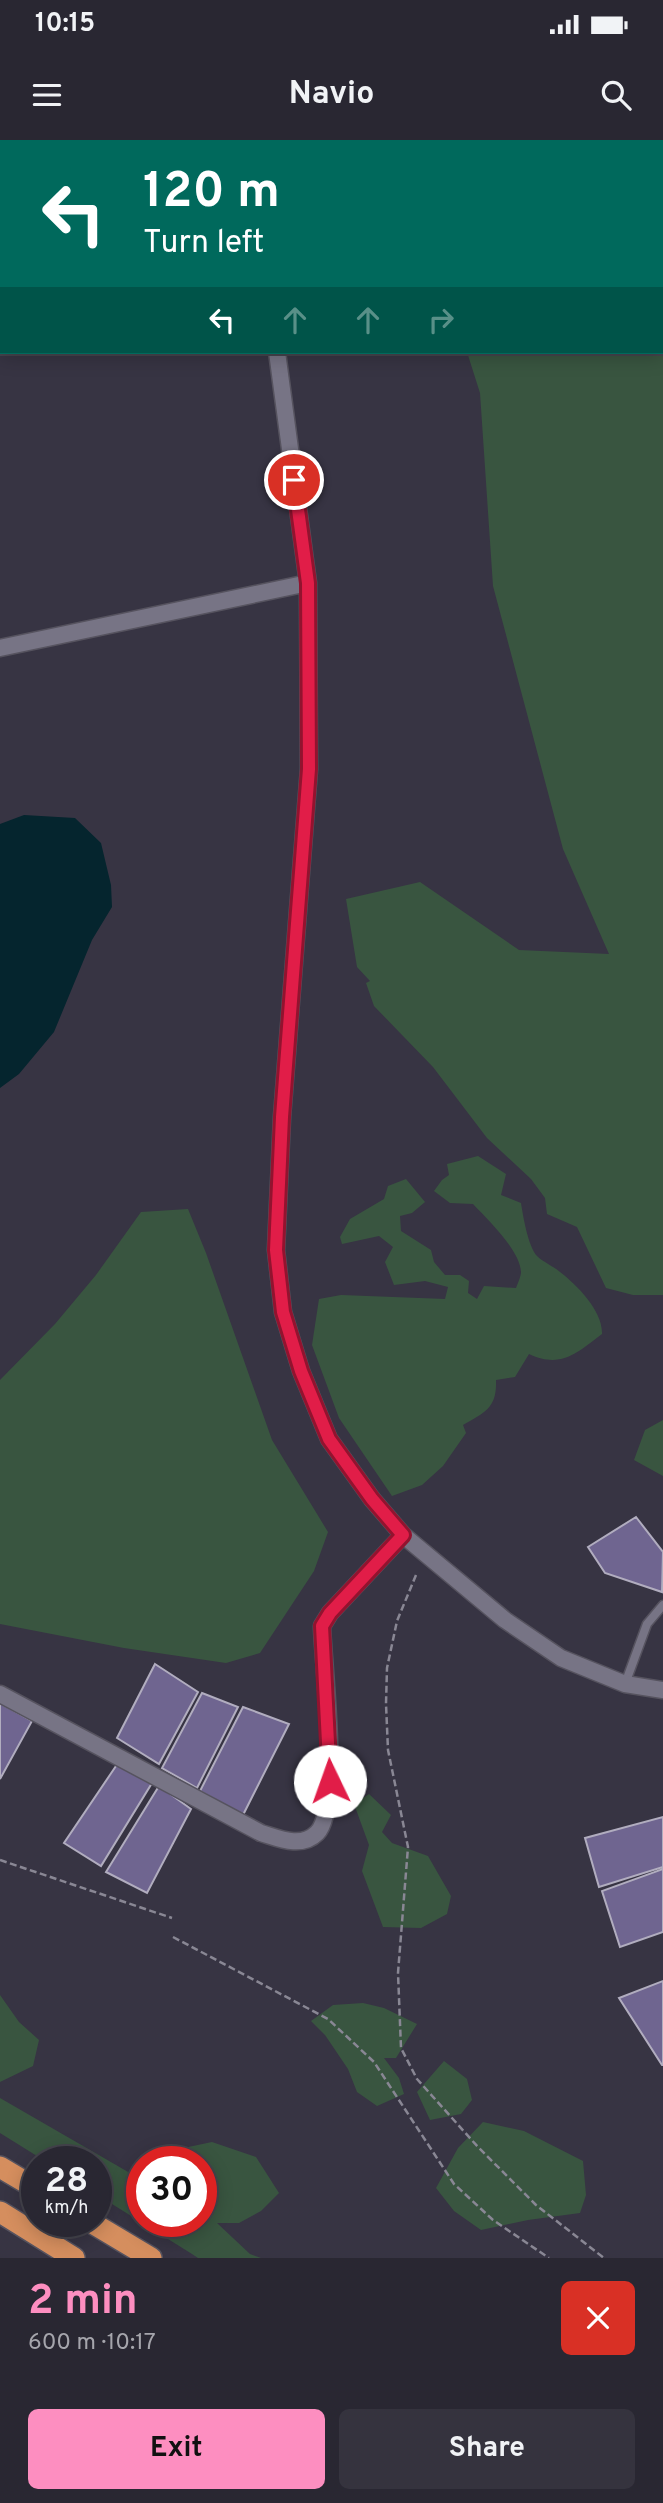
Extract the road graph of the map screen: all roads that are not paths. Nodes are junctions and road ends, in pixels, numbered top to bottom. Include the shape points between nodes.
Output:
1 (277, 354) edge
2 (308, 583) junction
3 (0, 648) edge
4 (403, 1535) junction
5 (663, 1605) edge
6 (625, 1684) junction
7 (663, 1690) edge
8 (0, 1694) edge
9 (0, 2167) edge
10 (21, 2179) edge
11 (0, 2212) edge
12 (112, 2235) edge
13 (74, 2258) edge
14 (151, 2258) edge

1 - 2 street
2 - 3 street
2 - 4 street via 309,769 276,1250 283,1312 329,1439
4 - 6 street via 505,1620 561,1658
4 - 8 street via 322,1626 330,1781 326,1814 318,1833 303,1842 261,1833
5 - 6 lane via 647,1624
6 - 7 street
9 - 10 highway
11 - 13 highway
12 - 14 highway

